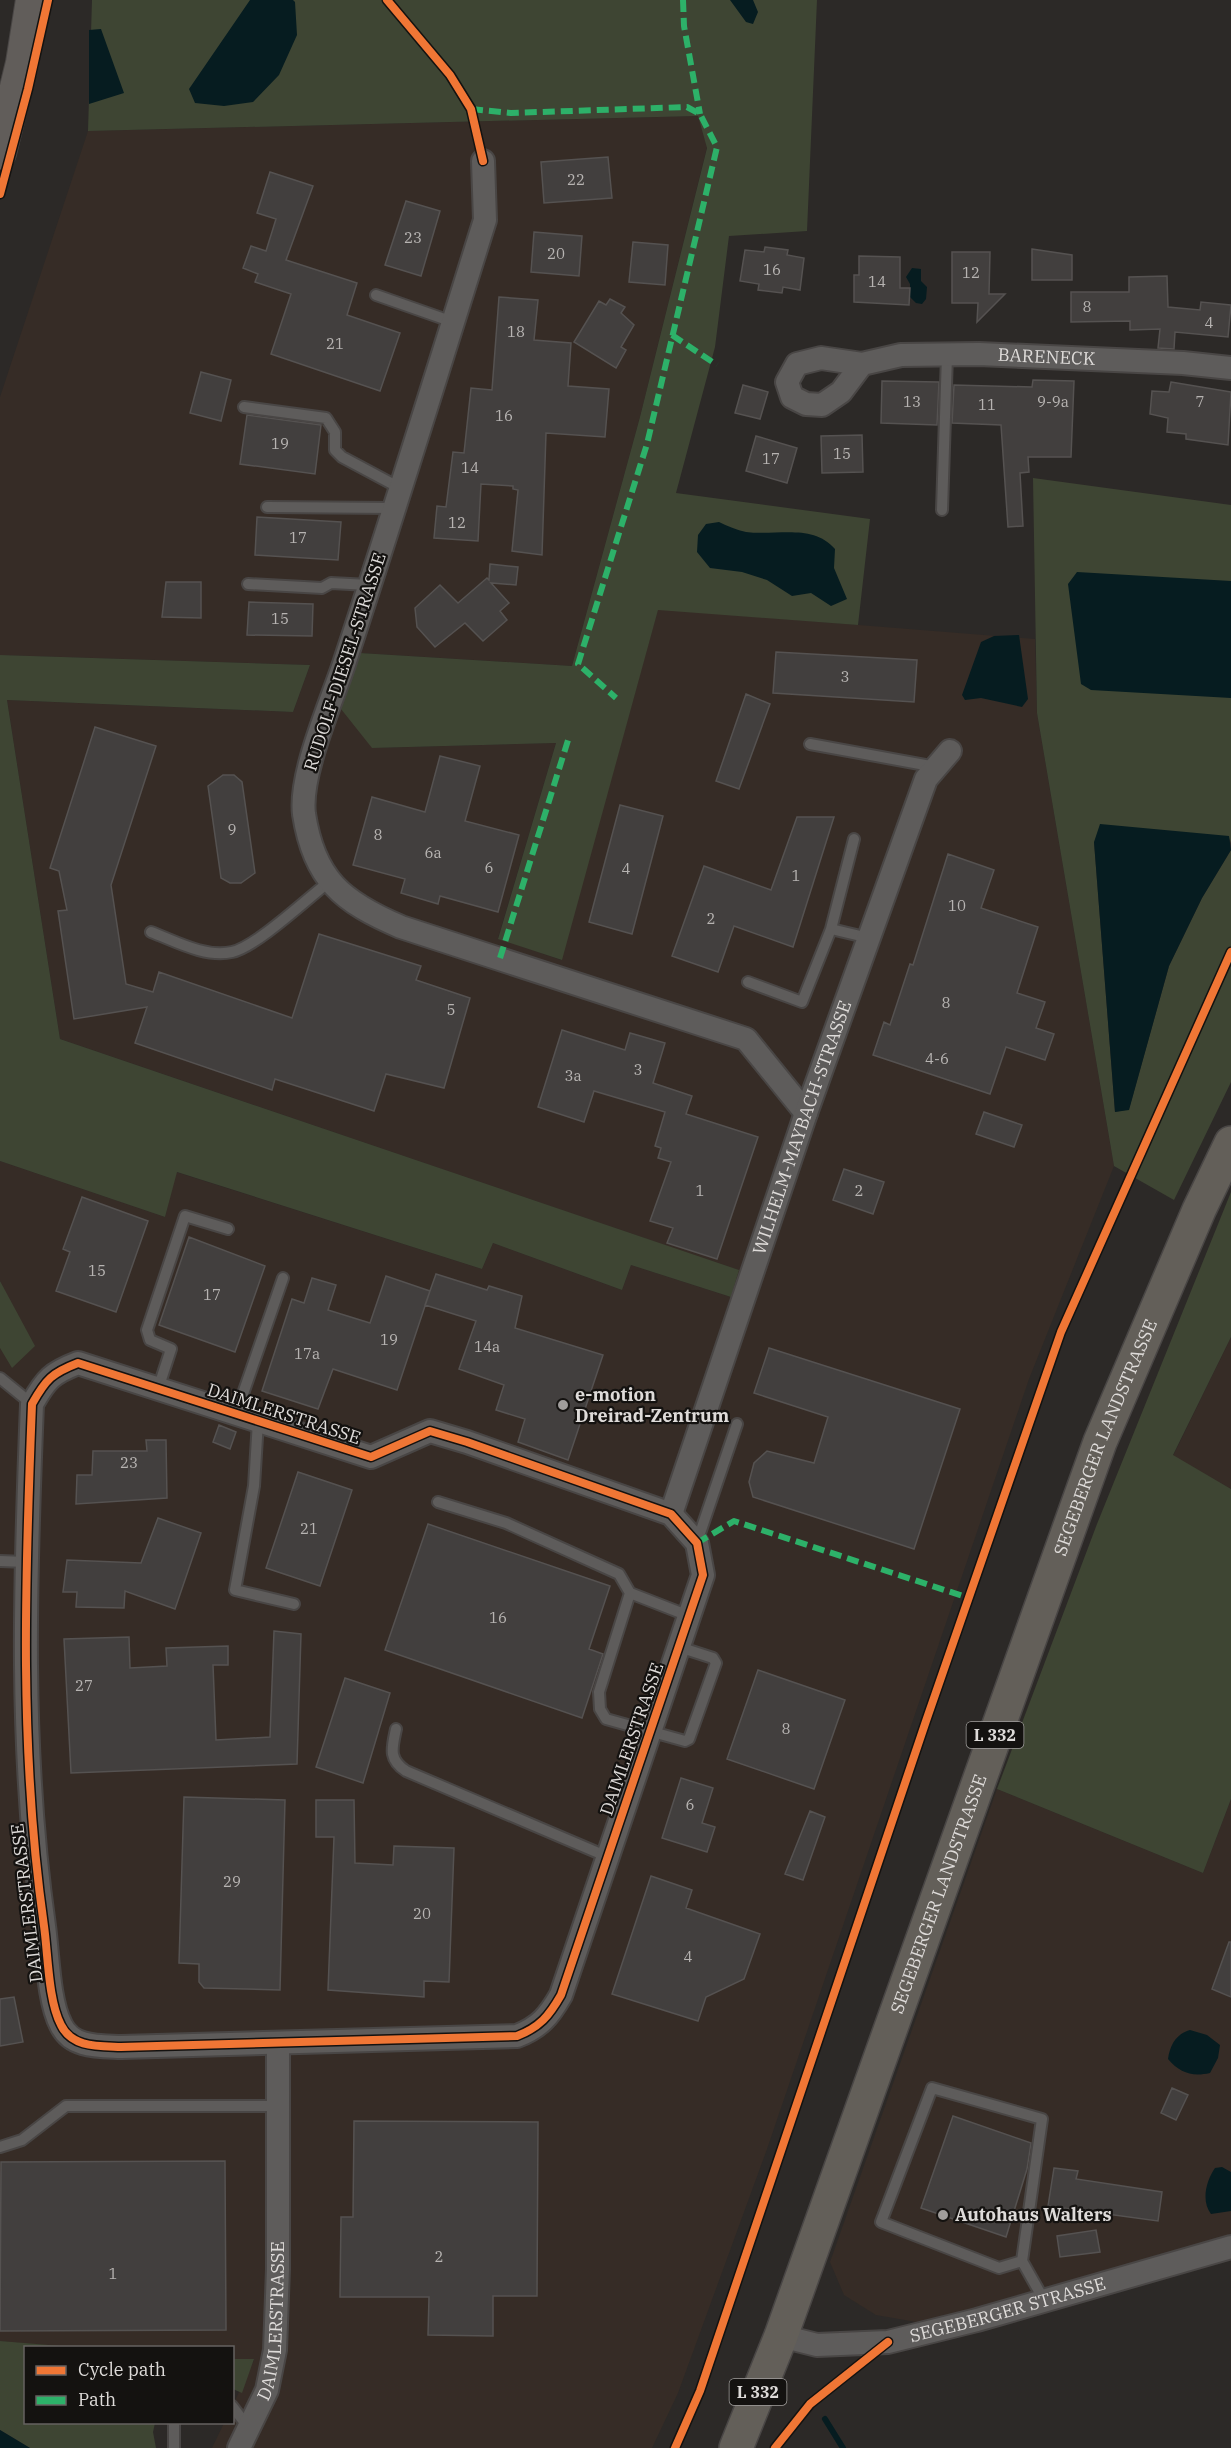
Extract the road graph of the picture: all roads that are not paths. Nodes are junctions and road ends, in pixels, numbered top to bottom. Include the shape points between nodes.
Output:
1 (32, 0) edge
2 (0, 153) edge
3 (483, 161) dead end
4 (376, 295) dead end
5 (453, 322) junction
6 (947, 355) junction
7 (862, 364) dead end
8 (1231, 368) edge
9 (244, 407) dead end
10 (397, 498) junction
11 (267, 507) dead end
12 (942, 510) dead end
13 (248, 584) dead end
14 (369, 585) junction
15 (810, 744) dead end
16 (943, 759) joint
17 (854, 839) dead end
18 (330, 881) junction
19 (831, 929) junction
20 (151, 932) dead end
21 (868, 938) junction
22 (748, 982) dead end
23 (806, 1113) junction
24 (1231, 1143) edge
25 (228, 1229) dead end
26 (283, 1278) dead end
27 (0, 1378) edge
28 (158, 1389) junction
29 (32, 1404) junction
30 (247, 1417) junction
31 (737, 1424) dead end
32 (438, 1502) dead end
33 (671, 1514) junction
34 (697, 1543) junction
35 (0, 1561) edge
36 (26, 1562) junction
37 (630, 1593) junction
38 (294, 1604) dead end
39 (689, 1616) junction
40 (679, 1647) junction
41 (396, 1729) dead end
42 (651, 1731) junction
43 (608, 1857) junction
44 (278, 2044) junction
45 (278, 2106) junction
46 (0, 2147) edge
47 (1231, 2247) edge
48 (1022, 2261) junction
49 (1044, 2300) junction
50 (781, 2336) junction
51 (234, 2412) edge
52 (174, 2424) edge
53 (244, 2439) edge
54 (174, 2448) edge
55 (736, 2448) edge

1 - 2 main road via 22,63
3 - 5 street, RUDOLF-DIESEL-STRASSE via 485,220
4 - 5 lane
5 - 10 street, RUDOLF-DIESEL-STRASSE
6 - 7 street, BARENECK via 902,355
6 - 8 street, BARENECK
6 - 12 lane
9 - 10 lane via 326,418 335,432 335,450
10 - 11 lane
10 - 14 street, RUDOLF-DIESEL-STRASSE
13 - 14 lane via 322,588 331,583
14 - 18 street, RUDOLF-DIESEL-STRASSE via 310,764 304,811 312,853
15 - 16 lane
16 - 21 street, WILHELM-MAYBACH-STRASSE via 926,779
17 - 19 lane
18 - 20 lane via 248,945 232,952 203,951
18 - 23 street, RUDOLF-DIESEL-STRASSE via 364,912 401,927 746,1039
19 - 21 lane
19 - 22 lane via 802,1002
21 - 23 street, WILHELM-MAYBACH-STRASSE
23 - 33 street, WILHELM-MAYBACH-STRASSE
24 - 50 main road, SEGEBERGER LANDSTRASSE / L 332 via 1198,1210 1100,1442
25 - 28 lane via 185,1216 147,1330 150,1340 171,1349
26 - 30 lane
27 - 29 lane
28 - 29 street, DAIMLERSTRASSE via 78,1363 45,1381
28 - 30 street, DAIMLERSTRASSE
29 - 36 street, DAIMLERSTRASSE
30 - 33 street, DAIMLERSTRASSE via 371,1457 430,1431
30 - 38 lane via 254,1486 235,1590
31 - 34 lane
32 - 37 lane via 506,1523 619,1574
33 - 34 street, DAIMLERSTRASSE
34 - 39 street, DAIMLERSTRASSE via 703,1575
35 - 36 lane
36 - 44 street, DAIMLERSTRASSE via 29,1788 39,1894 61,2025 84,2045
37 - 39 lane
37 - 42 lane via 599,1692 600,1709 606,1719
39 - 40 street, DAIMLERSTRASSE
40 - 42 street, DAIMLERSTRASSE
40 - 42 lane via 713,1658 716,1668 689,1739
41 - 43 lane via 391,1752 396,1765 405,1771
42 - 43 street, DAIMLERSTRASSE
43 - 44 street, DAIMLERSTRASSE via 561,1995 549,2016 534,2029 518,2036
44 - 45 street, DAIMLERSTRASSE
45 - 46 lane via 66,2106 22,2140
45 - 53 street, DAIMLERSTRASSE via 274,2350 267,2390
47 - 49 street, SEGEBERGER STRASSE
48 - 48 lane via 1042,2119 932,2088 881,2222 999,2268
48 - 49 lane
49 - 50 street, SEGEBERGER STRASSE via 888,2342 817,2345
50 - 55 main road, SEGEBERGER LANDSTRASSE / L 332
51 - 53 lane
52 - 54 lane

